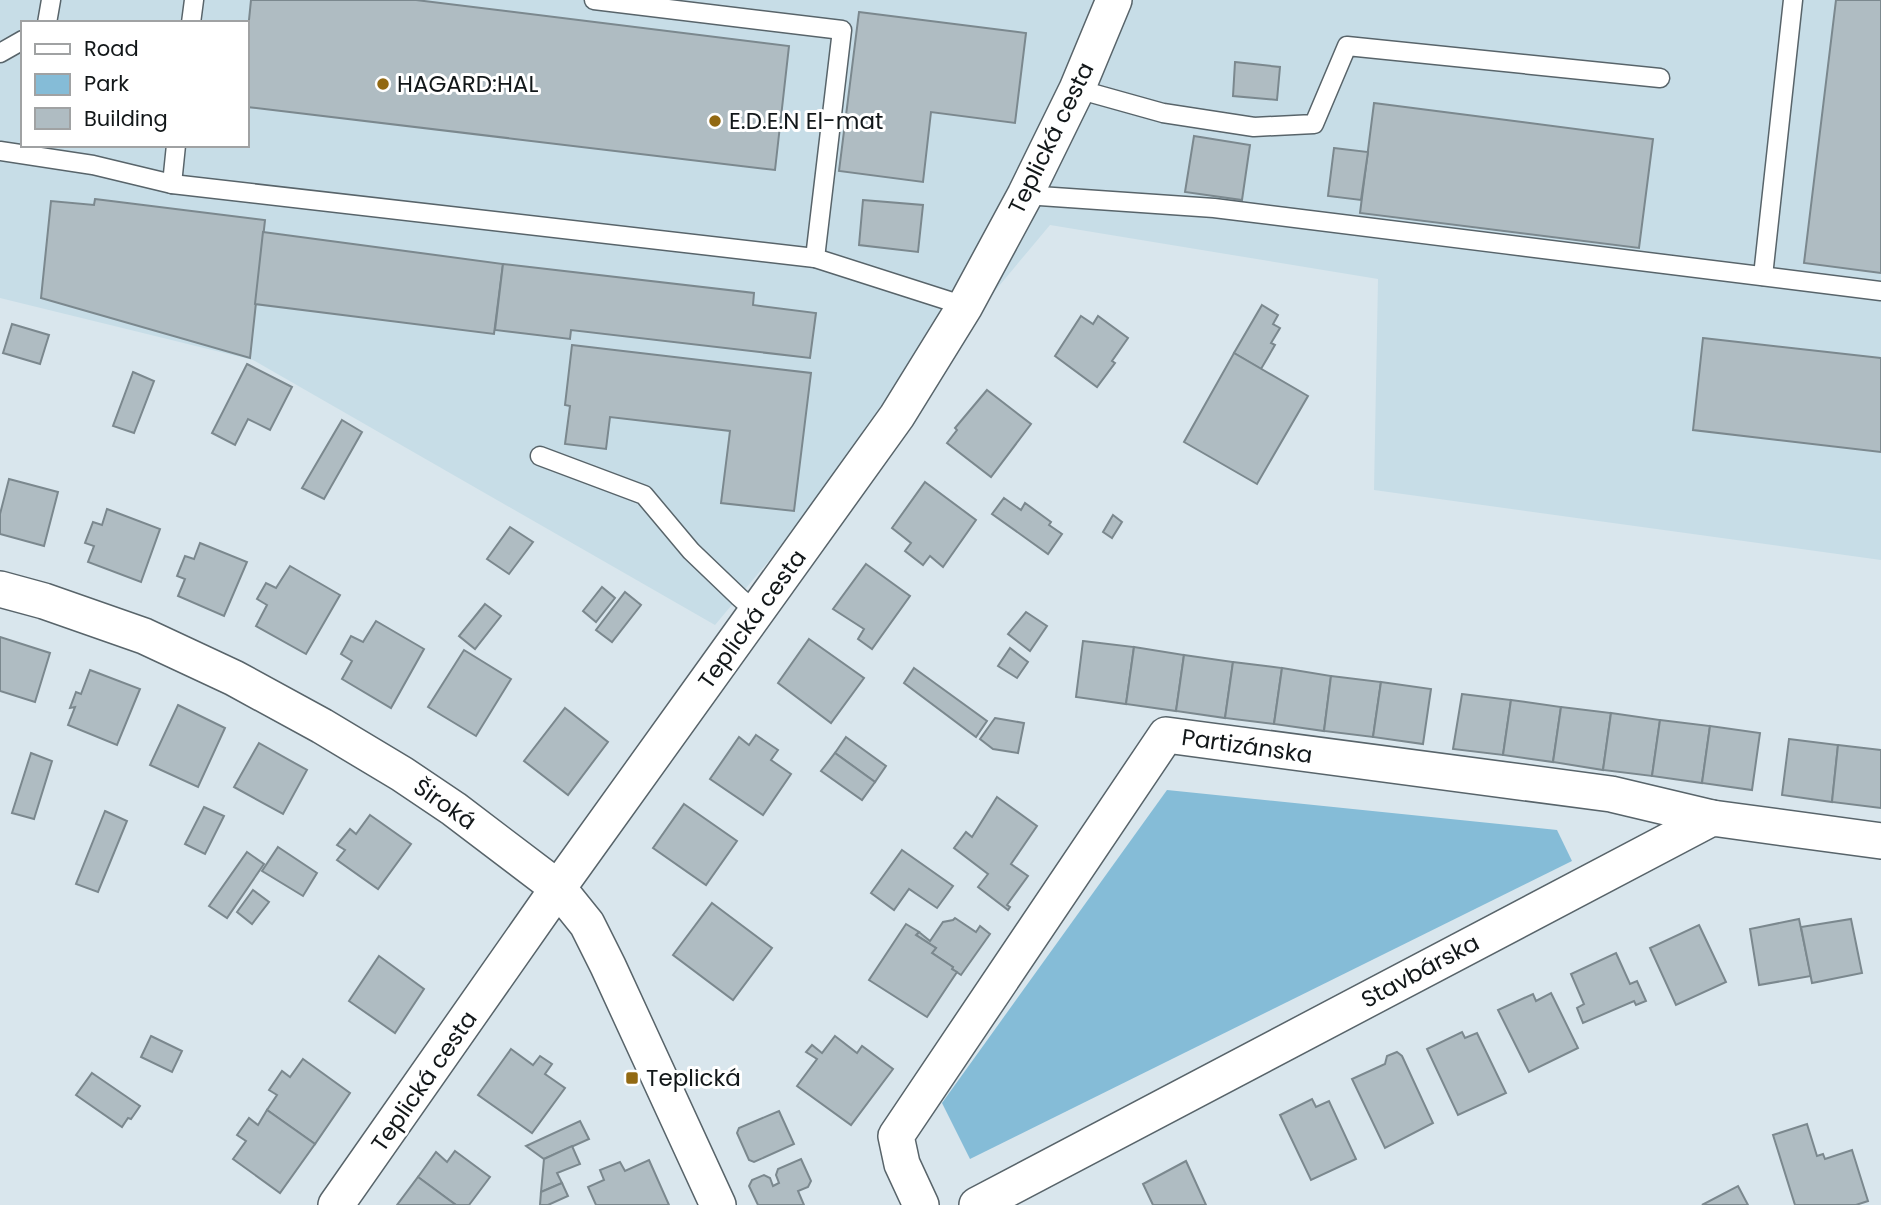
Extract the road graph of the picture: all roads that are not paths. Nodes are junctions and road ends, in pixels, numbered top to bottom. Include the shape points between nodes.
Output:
1 (51, 0) edge
2 (194, 0) edge
3 (594, 0) edge
4 (1114, 0) edge
5 (1793, 0) edge
6 (47, 21) edge
7 (191, 21) edge
8 (21, 41) edge
9 (0, 53) edge
10 (1660, 78) dead end
11 (1077, 89) junction
12 (176, 147) edge
13 (0, 151) edge
14 (172, 184) junction
15 (1025, 195) junction
16 (815, 258) junction
17 (1763, 276) junction
18 (1881, 291) edge
19 (965, 306) junction
20 (540, 456) dead end
21 (0, 589) edge
22 (757, 612) junction
23 (1712, 818) junction
24 (1881, 841) edge
25 (558, 888) junction
26 (336, 1205) edge
27 (718, 1205) edge
28 (921, 1205) edge
29 (977, 1205) edge

1 - 6 lane
2 - 7 lane
3 - 16 lane via 842,30
4 - 11 street, Teplická cesta
5 - 17 lane
8 - 9 lane
10 - 11 lane via 1347,46 1314,124 1254,127 1163,113
11 - 15 street, Teplická cesta
12 - 14 lane
13 - 14 lane via 93,164
14 - 16 lane
15 - 17 lane via 1214,208
15 - 19 street, Teplická cesta
16 - 19 lane
17 - 18 lane
19 - 22 street, Teplická cesta via 897,416
20 - 22 lane via 644,495 691,551
21 - 25 street, Široká via 144,636 234,678 402,774
22 - 25 street, Teplická cesta
23 - 24 street
23 - 28 street, Partizánska via 1611,794 1166,735 896,1136 902,1164
23 - 29 street, Stavbárska
25 - 26 street, Teplická cesta
25 - 27 street, Široká via 587,924

